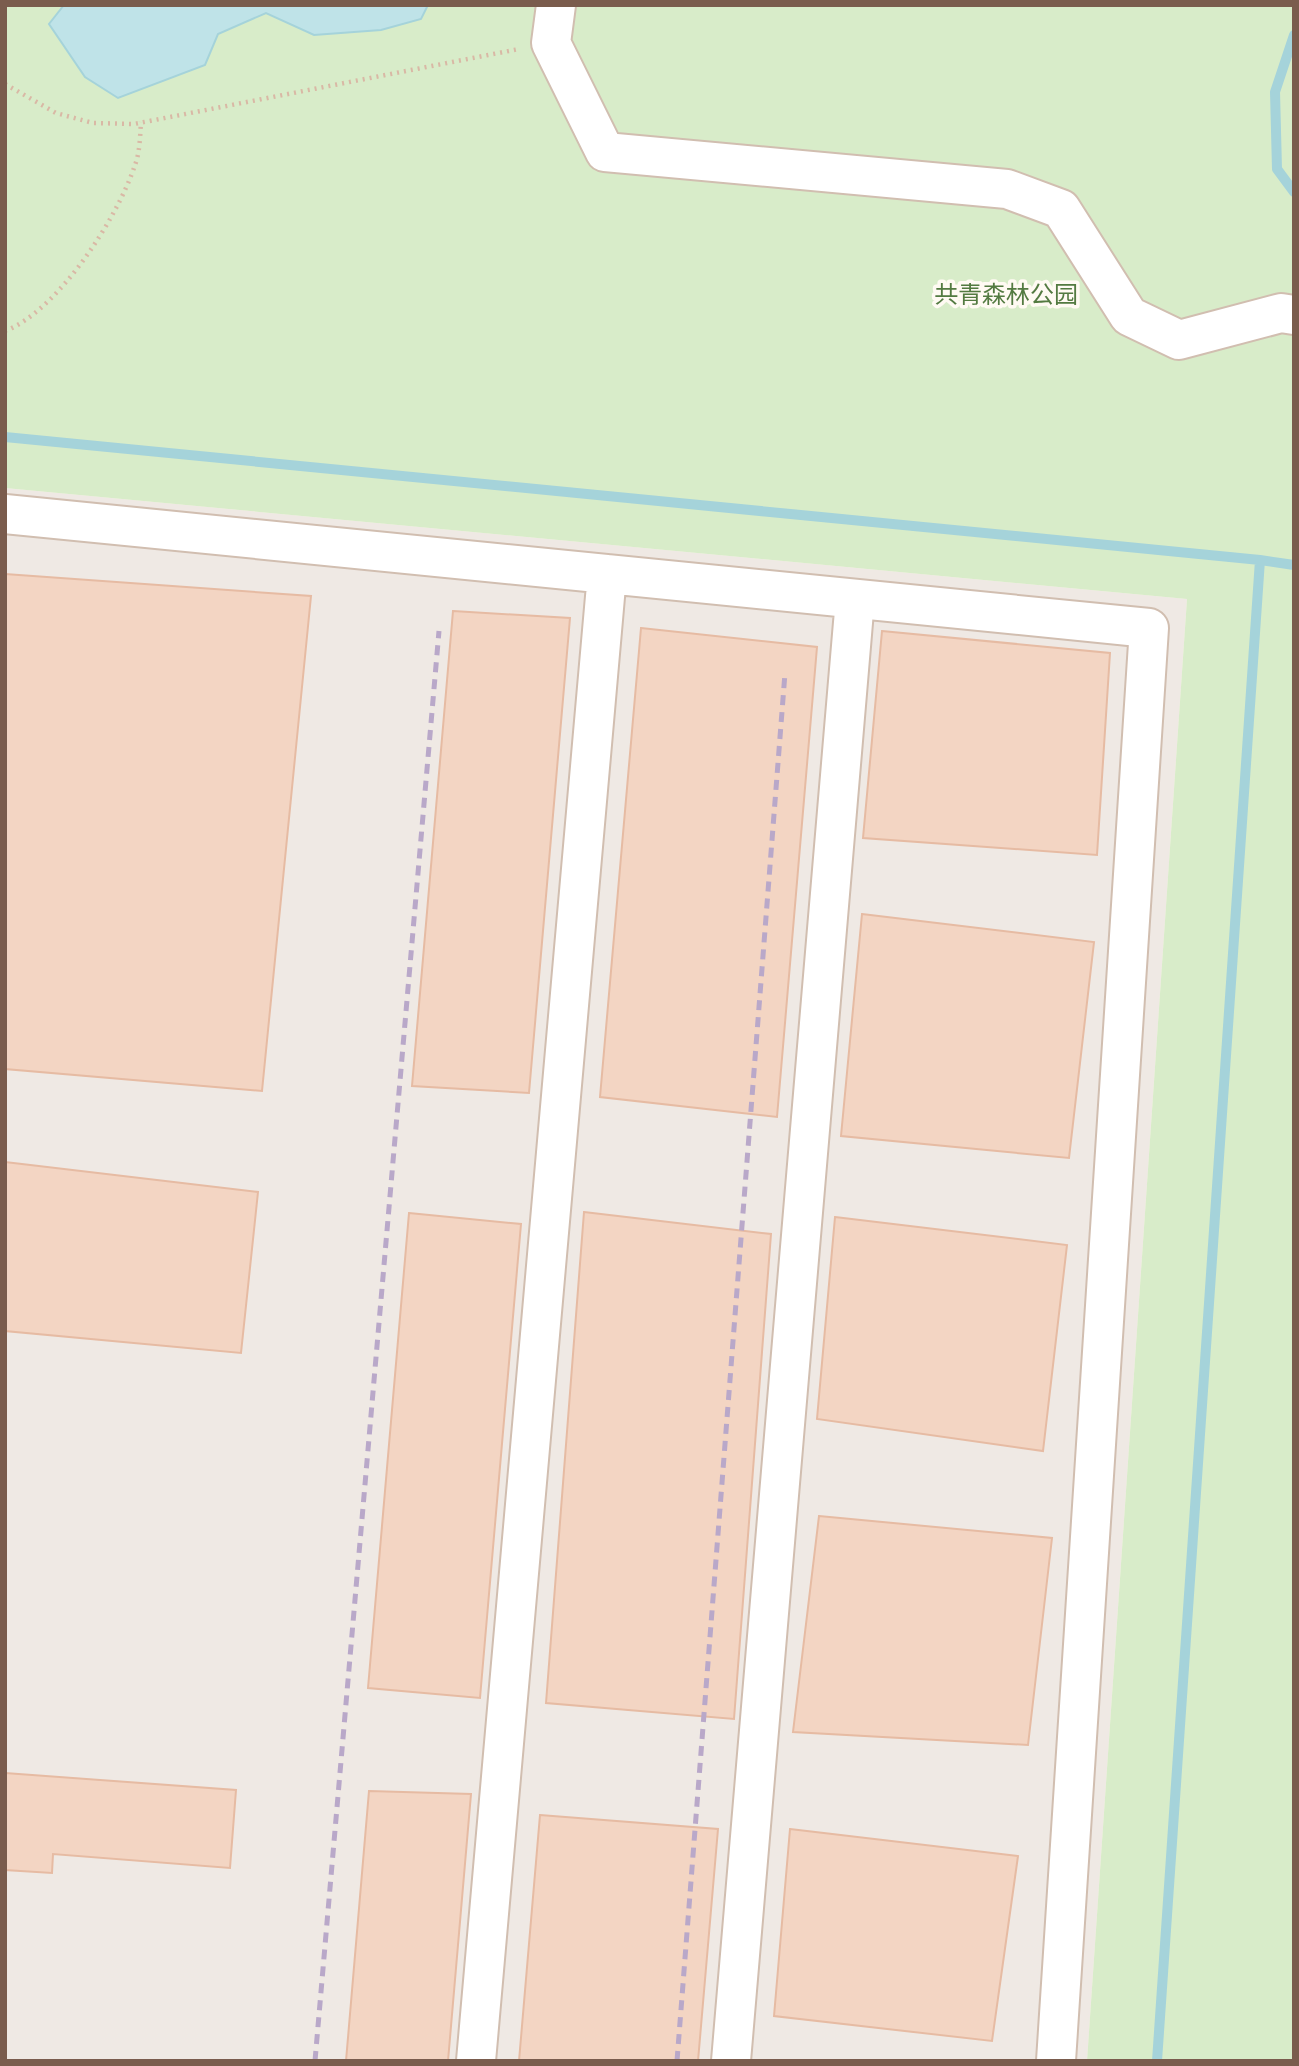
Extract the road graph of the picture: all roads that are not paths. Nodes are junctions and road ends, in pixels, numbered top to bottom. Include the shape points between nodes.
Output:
1 (556, 5) edge
2 (1294, 315) edge
3 (5, 514) edge
4 (607, 574) junction
5 (855, 598) junction
6 (477, 2061) edge
7 (731, 2061) edge
8 (1056, 2061) edge

1 - 2 street via 551,43 605,152 1007,189 1062,209 1129,316 1179,340 1281,313
3 - 4 street
4 - 5 street
4 - 6 street
5 - 7 street
5 - 8 street via 1149,628

